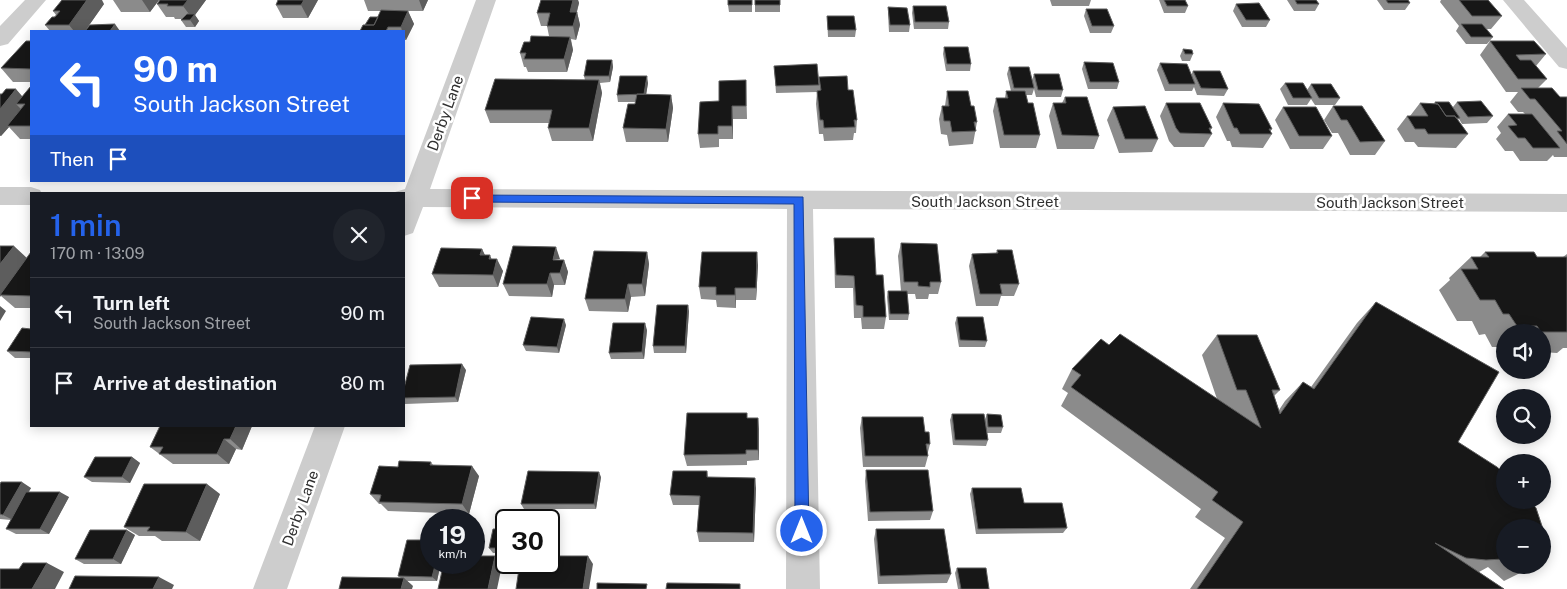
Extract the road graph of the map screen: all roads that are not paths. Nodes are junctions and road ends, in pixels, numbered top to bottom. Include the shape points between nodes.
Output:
1 (36, 0) edge
2 (486, 0) edge
3 (1513, 0) edge
4 (0, 39) edge
5 (1567, 62) edge
6 (0, 196) edge
7 (30, 196) edge
8 (409, 198) edge
9 (800, 200) junction
10 (1567, 203) edge
11 (405, 220) edge
12 (330, 427) edge
13 (270, 589) edge
14 (803, 589) edge

1 - 4 street
2 - 8 street, Derby Lane
3 - 5 street
6 - 7 street
8 - 9 street, South Jackson Street
8 - 11 street, Derby Lane
9 - 10 street, South Jackson Street
9 - 14 street
12 - 13 street, Derby Lane

